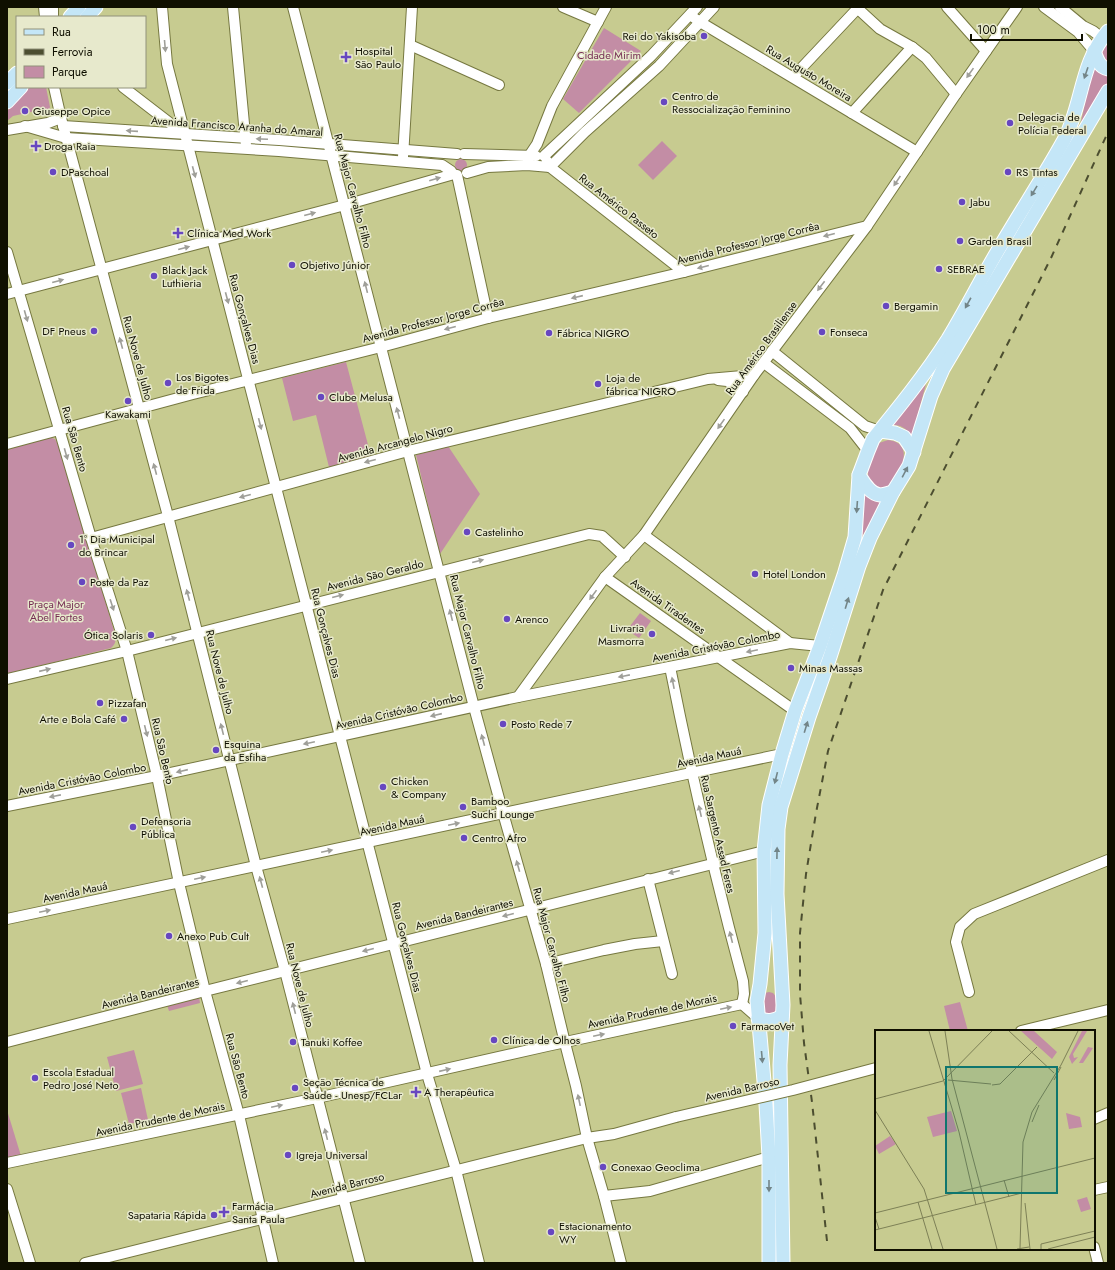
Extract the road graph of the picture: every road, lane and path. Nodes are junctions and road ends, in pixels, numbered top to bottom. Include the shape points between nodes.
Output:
1 (79, 7) edge
2 (96, 7) edge
3 (162, 7) edge
4 (233, 7) edge
5 (293, 7) edge
6 (412, 7) edge
7 (563, 7) edge
8 (606, 7) edge
9 (714, 7) edge
10 (947, 7) edge
11 (1017, 7) edge
12 (1044, 7) edge
13 (1060, 7) edge
14 (857, 8) edge
15 (694, 11) edge
16 (71, 16) edge
17 (88, 16) edge
18 (598, 22) junction
19 (700, 22) junction
20 (1106, 35) edge
21 (410, 45) junction
22 (912, 47) junction
23 (986, 51) junction
24 (1094, 51) junction
25 (651, 56) junction
26 (659, 66) junction
27 (1108, 69) edge
28 (16, 74) edge
29 (793, 77) junction
30 (7, 83) edge
31 (499, 85) dead end
32 (20, 88) edge
33 (54, 88) edge
34 (124, 88) edge
35 (1108, 91) edge
36 (956, 94) junction
37 (7, 102) edge
38 (852, 113) junction
39 (62, 122) junction
40 (25, 126) junction
41 (7, 130) edge
42 (184, 134) junction
43 (66, 138) junction
44 (245, 138) junction
45 (279, 140) junction
46 (329, 144) junction
47 (187, 145) junction
48 (247, 149) junction
49 (403, 150) junction
50 (279, 151) junction
51 (917, 152) junction
52 (460, 154) junction
53 (331, 155) junction
54 (544, 156) junction
55 (528, 160) junction
56 (403, 161) junction
57 (550, 167) junction
58 (454, 173) junction
59 (467, 173) junction
60 (345, 205) junction
61 (867, 226) junction
62 (212, 240) junction
63 (7, 252) edge
64 (101, 269) junction
65 (684, 272) junction
66 (19, 291) junction
67 (7, 294) edge
68 (488, 318) junction
69 (381, 347) junction
70 (772, 351) junction
71 (764, 363) junction
72 (754, 375) junction
73 (708, 379) junction
74 (248, 380) junction
75 (821, 391) junction
76 (743, 392) junction
77 (814, 400) junction
78 (139, 408) junction
79 (59, 430) junction
80 (880, 431) junction
81 (7, 444) edge
82 (408, 451) junction
83 (868, 451) junction
84 (914, 452) junction
85 (859, 475) junction
86 (276, 488) junction
87 (893, 492) junction
88 (168, 516) junction
89 (644, 535) junction
90 (91, 538) junction
91 (625, 557) junction
92 (440, 571) junction
93 (605, 577) junction
94 (306, 604) junction
95 (198, 632) junction
96 (790, 643) junction
97 (820, 646) junction
98 (127, 651) junction
99 (720, 658) junction
100 (670, 667) junction
101 (7, 679) edge
102 (518, 697) junction
103 (474, 707) junction
104 (795, 711) junction
105 (340, 737) junction
106 (782, 754) junction
107 (230, 760) junction
108 (691, 773) junction
109 (157, 776) junction
110 (7, 806) edge
111 (503, 813) junction
112 (368, 842) junction
113 (764, 850) junction
114 (1108, 860) edge
115 (712, 863) junction
116 (256, 866) junction
117 (648, 879) junction
118 (179, 883) junction
119 (531, 909) junction
120 (7, 919) edge
121 (663, 941) junction
122 (394, 944) junction
123 (546, 964) junction
124 (285, 971) junction
125 (672, 974) dead end
126 (741, 975) junction
127 (760, 984) junction
128 (205, 991) junction
129 (969, 992) dead end
130 (782, 993) junction
131 (742, 1004) junction
132 (1108, 1010) edge
133 (782, 1016) junction
134 (758, 1018) junction
135 (1041, 1029) edge
136 (1031, 1030) edge
137 (7, 1042) edge
138 (565, 1043) junction
139 (875, 1068) edge
140 (427, 1074) junction
141 (317, 1098) junction
142 (1108, 1113) edge
143 (239, 1115) junction
144 (1095, 1119) edge
145 (614, 1134) junction
146 (587, 1138) junction
147 (591, 1153) junction
148 (769, 1157) junction
149 (7, 1163) edge
150 (456, 1170) junction
151 (1108, 1187) edge
152 (7, 1188) edge
153 (1095, 1190) edge
154 (604, 1196) junction
155 (343, 1199) junction
156 (263, 1219) junction
157 (1095, 1250) edge
158 (30, 1263) edge
159 (85, 1263) edge
160 (273, 1263) edge
161 (360, 1263) edge
162 (479, 1263) edge
163 (621, 1263) edge
164 (770, 1263) edge
165 (783, 1263) edge
166 (1098, 1263) edge

1 - 16 main road
2 - 17 main road
3 -> 42 street, Rua Gonçalves Dias via 166,64
4 - 44 street
5 - 46 street, Rua Major Carvalho Filho
6 - 21 street
7 - 18 street
8 - 18 street
9 - 19 street
10 - 23 street
11 - 23 street, Rua Américo Brasiliense
12 - 24 street via 1078,32
13 - 20 street via 1083,26
14 - 22 street via 880,29
14 - 29 street
15 - 19 street, Rua Augusto Moreira
15 - 25 street
18 - 55 street via 552,106
19 - 26 street
19 - 29 street, Rua Augusto Moreira
20 - 24 main road
21 - 31 street
21 - 49 street
22 - 36 street via 926,58
22 - 38 street
23 -> 36 street, Rua Américo Brasiliense
24 - 27 main road via 1100,65
24 -> 80 main road via 1074,116 1064,139 948,338
25 - 26 street
25 - 54 street
26 - 57 street
28 - 30 main road
29 - 38 street, Rua Augusto Moreira
32 - 37 main road
33 - 39 street, Rua Nove de Julho
34 - 42 street
35 - 84 main road via 943,369 931,396
36 - 51 street, Rua Américo Brasiliense
38 - 51 street, Rua Augusto Moreira
39 - 40 street
42 -> 39 street, Avenida Francisco Aranha do Amaral
39 - 43 street, Rua Nove de Julho
40 - 41 street
40 - 43 street, Avenida Francisco Aranha do Amaral
42 - 44 street, Avenida Francisco Aranha do Amaral
42 - 47 street, Rua Gonçalves Dias
43 - 47 street, Avenida Francisco Aranha do Amaral
43 - 64 street, Rua Nove de Julho
45 -> 44 street, Avenida Francisco Aranha do Amaral
44 - 48 street
45 - 46 street, Avenida Francisco Aranha do Amaral
45 - 50 street
46 - 49 street, Avenida Francisco Aranha do Amaral
46 - 53 street, Rua Major Carvalho Filho
47 - 48 street, Avenida Francisco Aranha do Amaral
47 -> 62 street, Rua Gonçalves Dias
48 - 50 street, Avenida Francisco Aranha do Amaral
49 - 52 street, Avenida Francisco Aranha do Amaral
49 - 56 street
50 - 53 street, Avenida Francisco Aranha do Amaral
51 -> 61 street, Rua Américo Brasiliense
52 - 55 street, Avenida Francisco Aranha do Amaral
52 - 58 street via 450,161 449,168
52 - 59 street via 470,159 470,170
53 - 56 street, Avenida Francisco Aranha do Amaral
53 - 60 street, Rua Major Carvalho Filho
54 - 55 street, Avenida Francisco Aranha do Amaral
54 - 57 street, Rua Américo Passeto
55 - 57 street, Avenida Francisco Aranha do Amaral
55 - 59 street, Avenida Francisco Aranha do Amaral
56 - 58 street, Avenida Francisco Aranha do Amaral via 442,165
57 - 65 street, Rua Américo Passeto
58 - 59 street
60 -> 58 street
58 - 68 street
62 -> 60 street
69 -> 60 street, Rua Major Carvalho Filho
61 -> 65 street, Avenida Professor Jorge Corrêa
61 -> 70 street, Rua Américo Brasiliense
64 -> 62 street
62 -> 74 street, Rua Gonçalves Dias
63 - 66 street, Rua São Bento
66 -> 64 street
78 -> 64 street, Rua Nove de Julho
65 -> 68 street, Avenida Professor Jorge Corrêa
66 - 67 street
66 -> 79 street, Rua São Bento
68 -> 69 street, Avenida Professor Jorge Corrêa
69 - 74 street, Avenida Professor Jorge Corrêa
82 -> 69 street, Rua Major Carvalho Filho
70 - 71 street, Rua Américo Brasiliense
70 - 75 street
71 - 72 street, Rua Américo Brasiliense
71 - 77 street
72 - 73 street, Avenida Arcangelo Nigro
72 - 76 street, Rua Américo Brasiliense
73 - 76 street, Avenida Arcangelo Nigro via 727,381
73 - 82 street, Avenida Arcangelo Nigro
74 - 78 street, Avenida Professor Jorge Corrêa
74 -> 86 street, Rua Gonçalves Dias
75 - 77 street
75 - 80 street via 865,426
76 -> 89 street, Rua Américo Brasiliense
77 - 83 street via 850,428
78 - 79 street, Avenida Professor Jorge Corrêa
88 -> 78 street, Rua Nove de Julho
79 - 81 street, Avenida Professor Jorge Corrêa
79 -> 90 street, Rua São Bento
80 - 83 main road
80 - 84 main road via 904,437
82 -> 86 street, Avenida Arcangelo Nigro
82 - 92 street, Rua Major Carvalho Filho
83 - 85 main road
87 -> 84 main road via 909,466
85 - 87 main road via 865,486 873,492 880,495
85 -> 97 main road via 855,537
86 -> 88 street, Avenida Arcangelo Nigro
86 - 94 street, Rua Gonçalves Dias
130 -> 87 main road via 777,894 781,807 859,566
88 - 90 street, Avenida Arcangelo Nigro
95 -> 88 street, Rua Nove de Julho
89 - 91 street, Rua Américo Brasiliense
89 - 96 street
90 -> 98 street, Rua São Bento
92 -> 91 street, Avenida São Geraldo via 589,534 602,536
91 - 93 street, Rua Américo Brasiliense
94 -> 92 street, Avenida São Geraldo
103 -> 92 street, Rua Major Carvalho Filho
93 - 99 street, Avenida Tiradentes
93 -> 102 street, Rua Américo Brasiliense
94 - 95 street, Avenida São Geraldo
94 - 105 street, Rua Gonçalves Dias
98 -> 95 street, Avenida São Geraldo
107 -> 95 street, Rua Nove de Julho
96 - 97 street, Avenida Cristóvão Colombo
96 -> 99 street, Avenida Cristóvão Colombo
97 - 104 main road
101 -> 98 street, Avenida São Geraldo
98 -> 109 street, Rua São Bento
99 - 100 street, Avenida Cristóvão Colombo
99 - 104 street, Avenida Tiradentes
100 -> 102 street, Avenida Cristóvão Colombo
108 -> 100 street, Rua Sargento Assad Feres
102 - 103 street, Avenida Cristóvão Colombo
103 -> 105 street, Avenida Cristóvão Colombo
111 -> 103 street, Rua Major Carvalho Filho
104 - 106 main road
105 -> 107 street, Avenida Cristóvão Colombo
105 - 112 street, Rua Gonçalves Dias
106 - 108 street, Avenida Mauá
106 -> 113 main road via 769,805
107 -> 109 street, Avenida Cristóvão Colombo
107 - 116 street, Rua Nove de Julho
108 - 111 street, Avenida Mauá
115 -> 108 street, Rua Sargento Assad Feres
109 -> 110 street, Avenida Cristóvão Colombo
109 - 118 street, Rua São Bento
112 -> 111 street, Avenida Mauá
119 -> 111 street, Rua Major Carvalho Filho
116 -> 112 street, Avenida Mauá
112 - 122 street, Rua Gonçalves Dias
113 - 115 street, Avenida Bandeirantes
113 - 127 main road via 765,933
114 - 129 street via 974,914 960,927 956,942
115 -> 117 street, Avenida Bandeirantes
126 -> 115 street, Rua Sargento Assad Feres
118 -> 116 street, Avenida Mauá
124 -> 116 street, Rua Nove de Julho
117 - 119 street, Avenida Bandeirantes
117 - 121 street
120 -> 118 street, Avenida Mauá
118 - 128 street, Rua São Bento
119 -> 122 street, Avenida Bandeirantes
119 - 123 street, Rua Major Carvalho Filho
121 - 123 street via 604,950
121 - 125 street
122 -> 124 street, Avenida Bandeirantes
122 - 140 street, Rua Gonçalves Dias
123 - 138 street, Rua Major Carvalho Filho
124 -> 128 street, Avenida Bandeirantes
141 -> 124 street, Rua Nove de Julho
126 - 127 street
126 - 131 street, Rua Sargento Assad Feres via 744,994
127 - 130 main road via 772,986
127 - 134 main road
128 - 137 street, Avenida Bandeirantes
128 - 143 street, Rua São Bento
130 - 133 main road
131 - 134 street
138 -> 131 street, Avenida Prudente de Morais
132 - 135 street
133 - 134 main road via 767,1021
133 - 165 main road via 780,1065
134 -> 148 main road
135 - 136 street
140 -> 138 street, Avenida Prudente de Morais
146 -> 138 street, Rua Major Carvalho Filho
139 - 145 street, Avenida Barroso, bridge
140 - 141 street, Avenida Prudente de Morais
140 - 150 street, Rua Gonçalves Dias
143 -> 141 street, Avenida Prudente de Morais
155 -> 141 street, Rua Nove de Julho
142 - 144 street
143 - 149 street, Avenida Prudente de Morais
143 - 156 street, Rua São Bento
145 - 146 street, Avenida Barroso
145 - 147 street, Avenida Barroso
146 - 147 street, Rua Major Carvalho Filho
146 - 150 street, Avenida Barroso
147 - 154 street, Rua Major Carvalho Filho
148 - 154 street via 650,1191
148 -> 164 main road
150 - 155 street, Avenida Barroso
150 - 162 street, Rua Gonçalves Dias
151 - 153 street
152 - 158 street
154 - 163 street, Rua Major Carvalho Filho
155 - 156 street, Avenida Barroso
155 - 161 street, Rua Nove de Julho
156 - 159 street, Avenida Barroso
156 - 160 street, Rua São Bento
157 - 166 street

